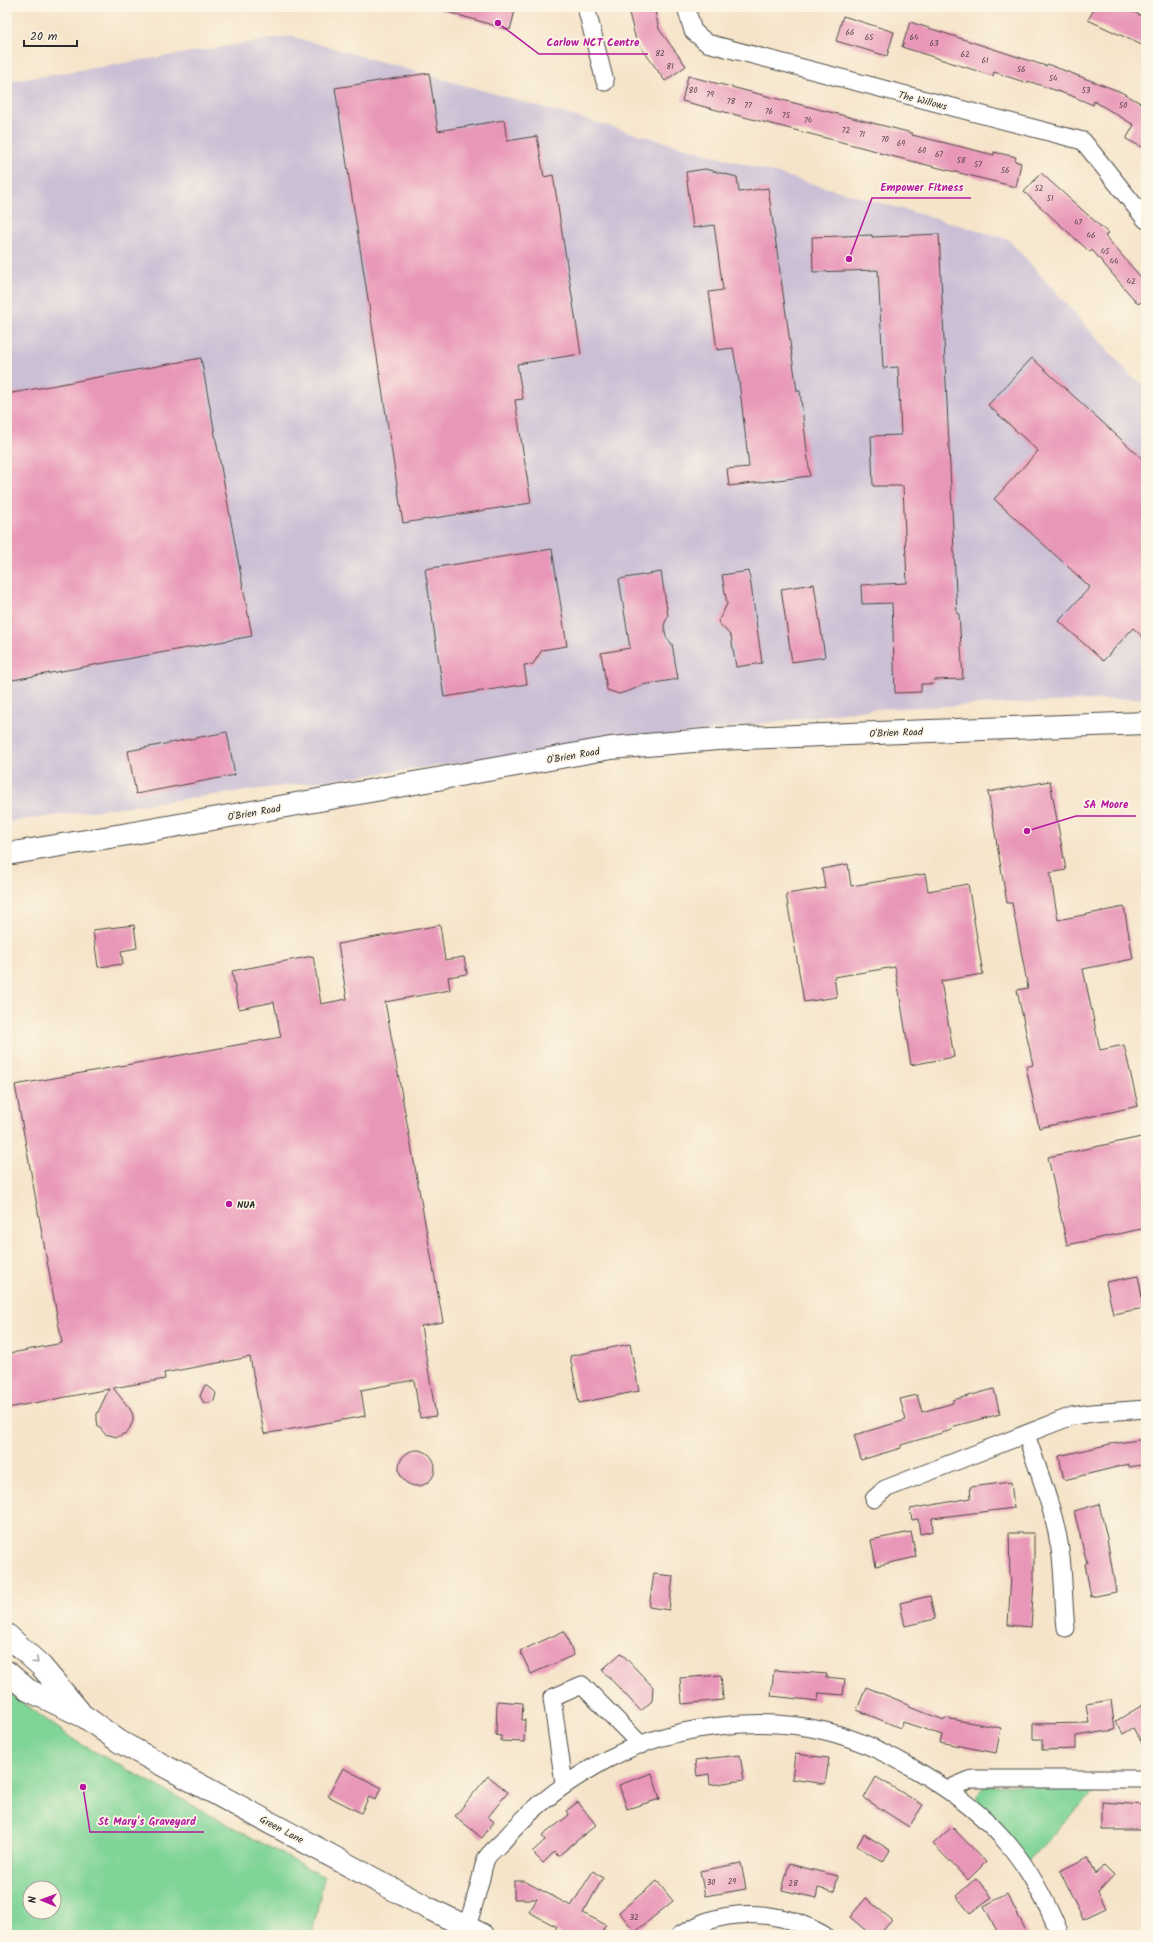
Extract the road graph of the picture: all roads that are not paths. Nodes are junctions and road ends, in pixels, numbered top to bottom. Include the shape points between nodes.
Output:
1 (586, 7) edge
2 (686, 7) edge
3 (605, 82) dead end
4 (1146, 220) edge
5 (1146, 723) edge
6 (7, 854) edge
7 (1146, 1410) edge
8 (1026, 1434) junction
9 (874, 1499) dead end
10 (1066, 1628) dead end
11 (7, 1635) edge
12 (7, 1672) edge
13 (85, 1717) junction
14 (641, 1745) junction
15 (1142, 1776) edge
16 (564, 1784) junction
17 (948, 1789) junction
18 (475, 1931) edge
19 (680, 1935) edge
20 (824, 1935) edge
21 (1060, 1935) edge

1 - 3 street
2 - 4 street, The Willows via 693,31 707,43 1083,141
5 - 6 main road, O'Brien Road via 717,739 612,748
7 - 8 street via 1106,1411 1072,1416
8 - 9 street via 885,1489
8 - 10 street via 1054,1520 1060,1550
11 -> 13 main road via 41,1666
12 - 13 main road via 28,1690
13 - 18 main road, Green Lane via 120,1742
14 - 16 street via 612,1756
14 - 16 street via 582,1685 552,1698
14 - 17 street via 715,1726 781,1726 824,1731 864,1743 906,1763
15 - 17 street via 972,1779
16 - 18 street via 537,1805 486,1858 473,1911
17 - 21 street via 960,1797 1008,1844 1044,1899
19 - 20 street via 705,1922 763,1914 811,1927

